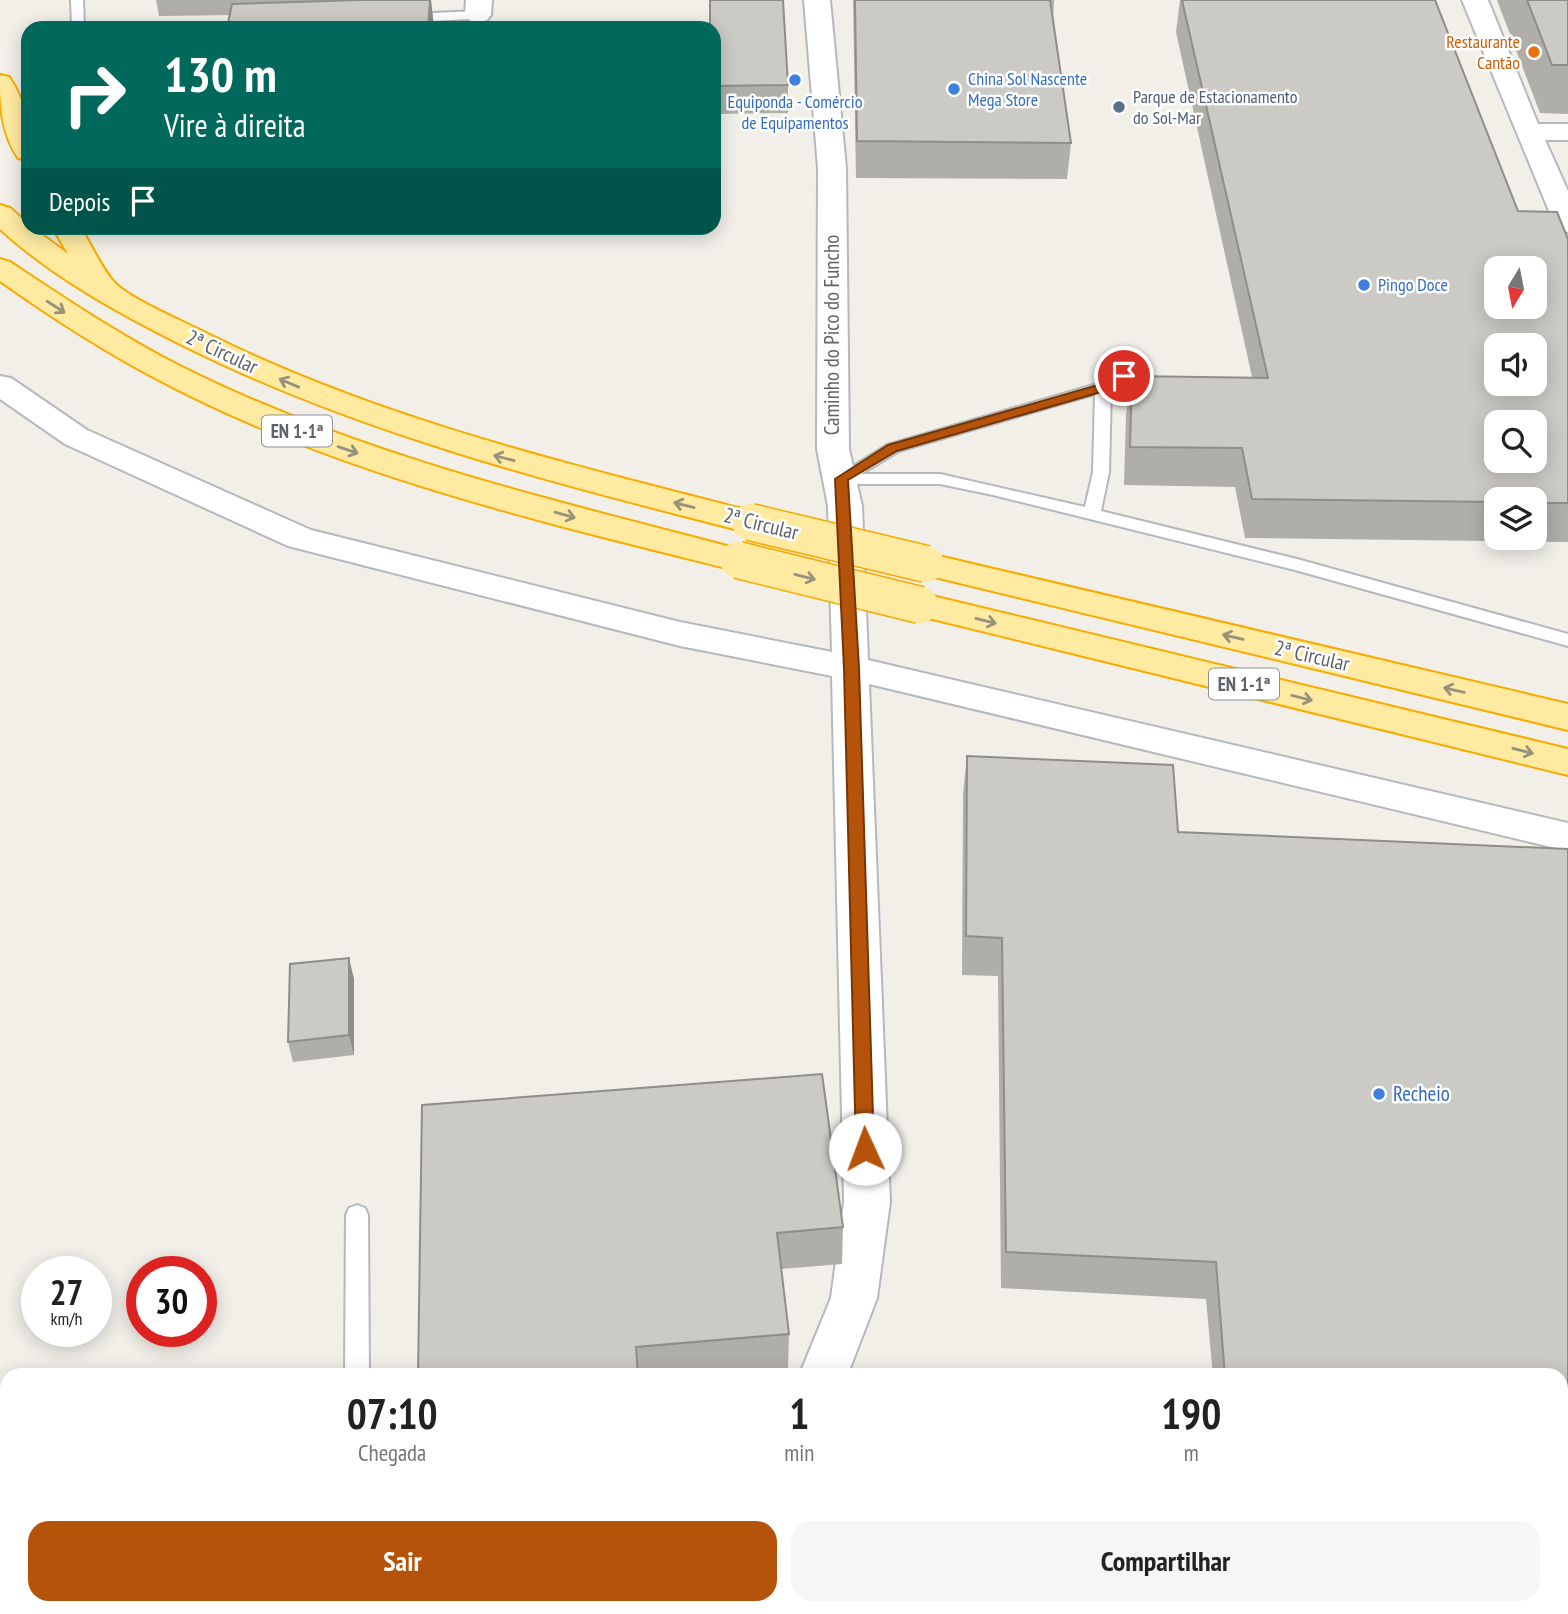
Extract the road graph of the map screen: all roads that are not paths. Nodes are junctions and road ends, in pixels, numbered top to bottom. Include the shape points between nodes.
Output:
1 (76, 0) edge
2 (817, 0) edge
3 (1475, 0) edge
4 (478, 14) edge
5 (396, 19) edge
6 (78, 21) edge
7 (0, 83) edge
8 (1528, 132) junction
9 (1568, 132) edge
10 (21, 135) edge
11 (0, 214) edge
12 (1568, 223) edge
13 (21, 233) edge
14 (23, 235) edge
15 (71, 235) edge
16 (0, 268) edge
17 (107, 293) junction
18 (1135, 360) dead end
19 (0, 385) edge
20 (1103, 387) junction
21 (841, 479) junction
22 (1092, 514) junction
23 (1568, 640) edge
24 (851, 668) junction
25 (1568, 717) edge
26 (1568, 762) edge
27 (1568, 836) edge
28 (357, 1215) dead end
29 (357, 1368) edge
30 (826, 1368) edge

1 - 6 lane
2 - 21 street, Caminho do Pico do Funcho via 833,187 831,408 833,449
3 - 8 street
4 - 5 lane
7 - 10 highway
8 - 9 street
8 - 12 street
11 - 13 highway, 2ª Circular / EN 1-1ª
14 - 17 highway, 2ª Circular / EN 1-1ª
15 - 17 highway
16 -> 26 highway, 2ª Circular / EN 1-1ª, bridge via 86,327 186,380 307,436 434,479 738,560
25 -> 17 highway, 2ª Circular / EN 1-1ª, bridge via 750,522 473,450 342,405 214,351
18 - 20 lane via 1124,376
19 - 24 street via 76,437 300,538 680,634
20 - 21 lane via 892,448
20 - 22 lane via 1101,472
21 - 22 lane via 940,480
21 - 24 street, Caminho do Pico do Funcho
22 - 23 lane
24 - 27 street
24 - 30 street, Caminho do Pico do Funcho via 867,1202 854,1298
28 - 29 lane

